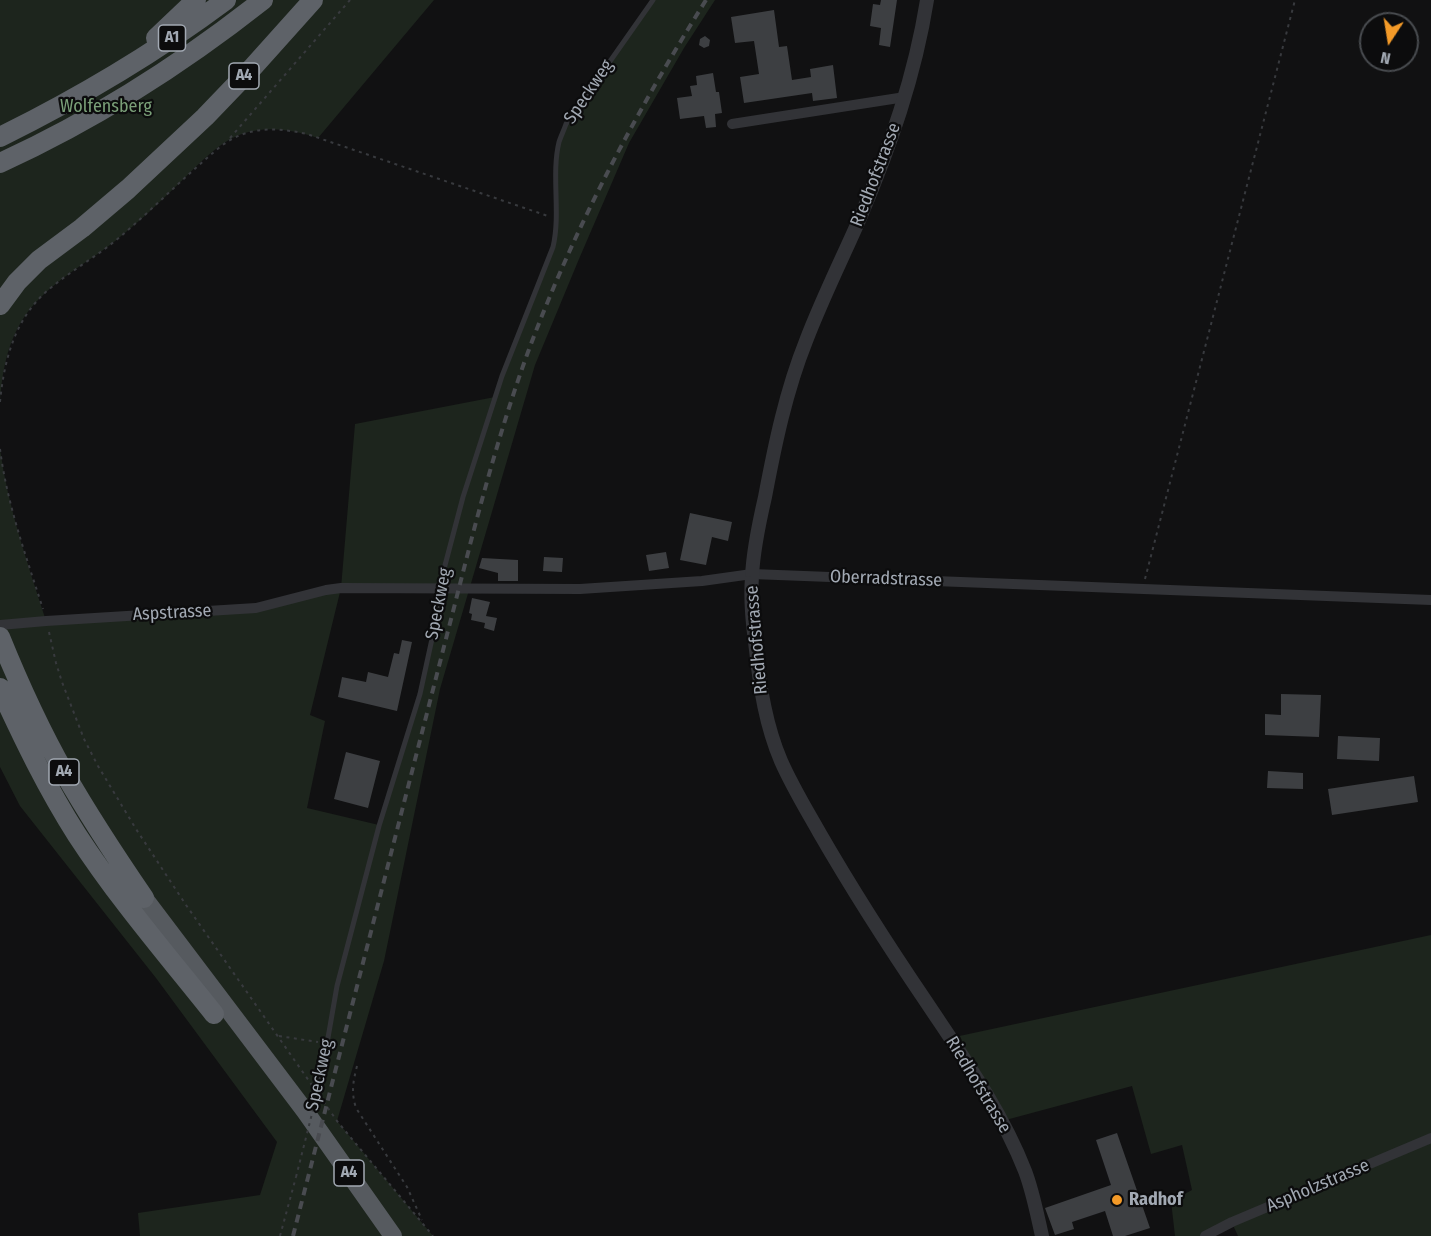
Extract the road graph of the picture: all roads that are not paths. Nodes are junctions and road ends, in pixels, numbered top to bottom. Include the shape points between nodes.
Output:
1 (196, 0) edge
2 (225, 0) edge
3 (263, 0) edge
4 (313, 0) edge
5 (653, 0) edge
6 (927, 0) edge
7 (117, 74) junction
8 (905, 97) junction
9 (732, 124) dead end
10 (0, 137) edge
11 (0, 163) edge
12 (0, 305) edge
13 (752, 574) junction
14 (341, 588) joint
15 (440, 588) junction
16 (1431, 600) edge
17 (0, 625) edge
18 (0, 637) edge
19 (0, 688) edge
20 (144, 898) joint
21 (214, 1014) joint
22 (321, 1078) road end
23 (1431, 1138) edge
24 (383, 1236) edge
25 (393, 1236) edge
26 (1042, 1236) edge
27 (1205, 1236) edge

1 - 7 highway
2 - 7 highway, A1
3 - 11 highway, A1 via 134,91
4 - 12 highway, A4 via 205,117 120,196 39,260
5 - 15 lane, Speckweg via 563,132 557,151 553,247 495,397 463,497
6 - 8 street, Riedhofstrasse
7 - 10 highway, A1
8 - 9 street
8 - 13 street, Riedhofstrasse via 870,194 793,377 774,453
13 - 15 street, Oberradstrasse via 602,588
13 - 16 street, Oberradstrasse
13 - 26 street, Riedhofstrasse via 761,690 770,732 782,762 866,912 996,1110 1025,1173
14 - 15 street, Oberradstrasse
14 - 17 street, Aspstrasse via 256,608
15 - 22 lane, Speckweg via 420,694 337,986
18 - 20 highway, A4 via 60,765
19 - 21 highway, A4 via 78,836
20 - 25 highway, A4
21 - 24 highway, A4 via 297,1117
23 - 27 street, Aspholzstrasse

